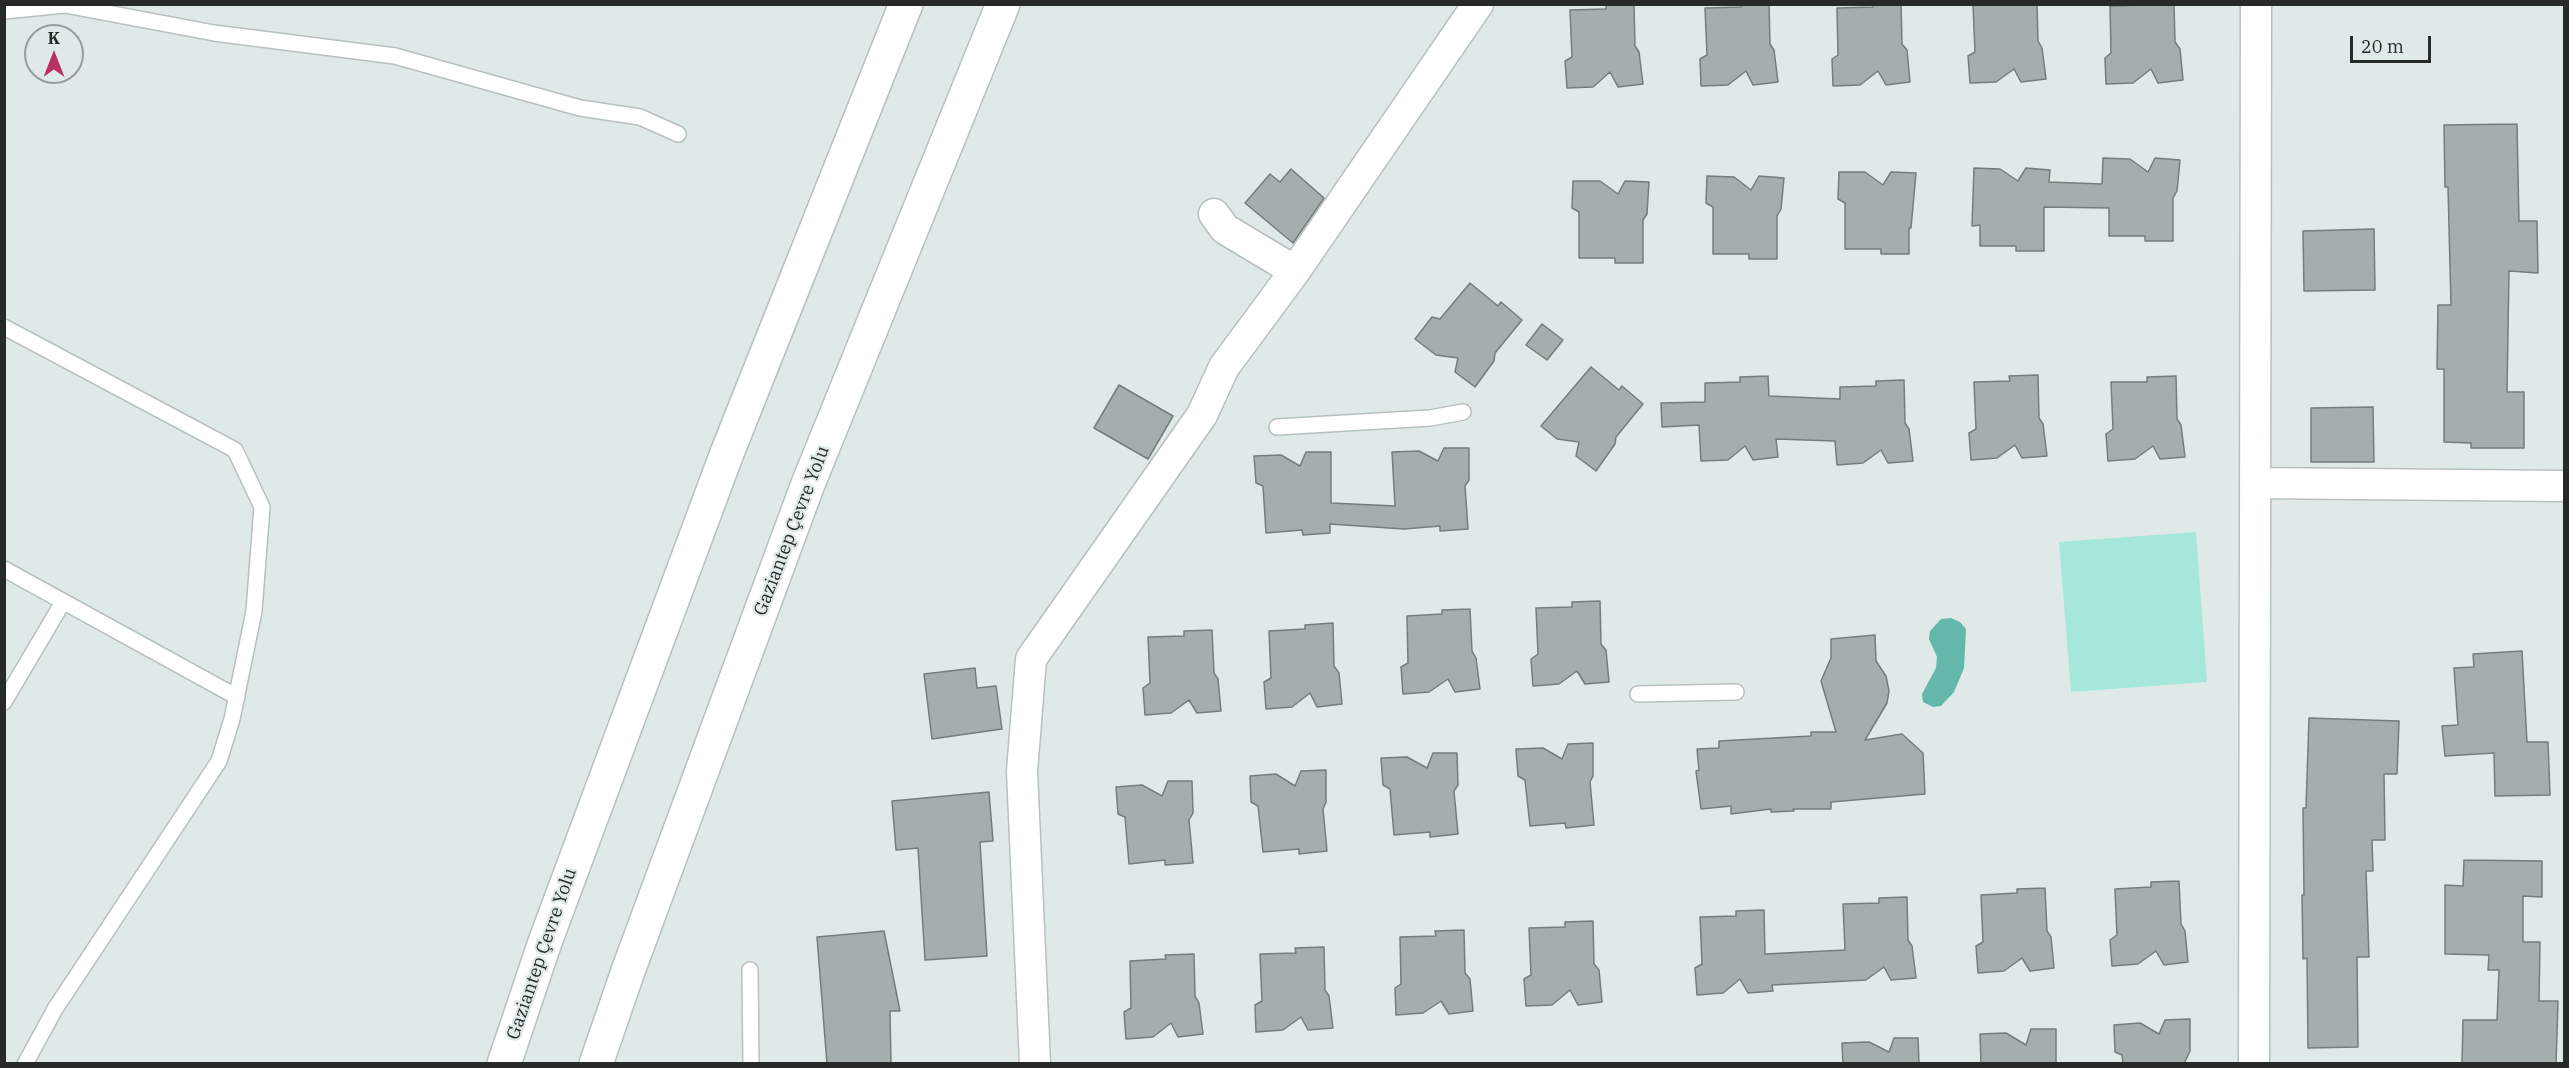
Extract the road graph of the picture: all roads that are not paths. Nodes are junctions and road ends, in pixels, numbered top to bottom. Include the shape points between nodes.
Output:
1 (906, 4) edge
2 (1003, 4) edge
3 (1478, 4) edge
4 (2256, 4) edge
5 (4, 11) edge
6 (678, 134) dead end
7 (1214, 214) dead end
8 (1295, 271) junction
9 (4, 327) edge
10 (1463, 412) dead end
11 (1277, 427) dead end
12 (2255, 483) junction
13 (2565, 486) edge
14 (6, 574) edge
15 (63, 602) junction
16 (1736, 692) dead end
17 (1638, 694) dead end
18 (237, 696) junction
19 (4, 702) edge
20 (750, 970) dead end
21 (25, 1064) edge
22 (504, 1064) edge
23 (596, 1064) edge
24 (751, 1064) edge
25 (1035, 1064) edge
26 (2254, 1064) edge

1 - 22 highway, Gaziantep Çevre Yolu via 727,453 545,942
2 - 23 highway, Gaziantep Çevre Yolu via 808,484
3 - 8 street
4 - 12 street
5 - 6 lane via 65,5 214,33 395,56 580,108 640,117
7 - 8 street via 1225,229
8 - 25 street via 1224,367 1202,415 1031,658 1022,771
9 - 18 lane via 235,450 262,507 254,611
10 - 11 lane via 1430,418
12 - 13 street
12 - 26 street
14 - 15 lane
15 - 18 lane
15 - 19 lane
16 - 17 lane
18 - 21 lane via 219,761 55,1009
20 - 24 lane

